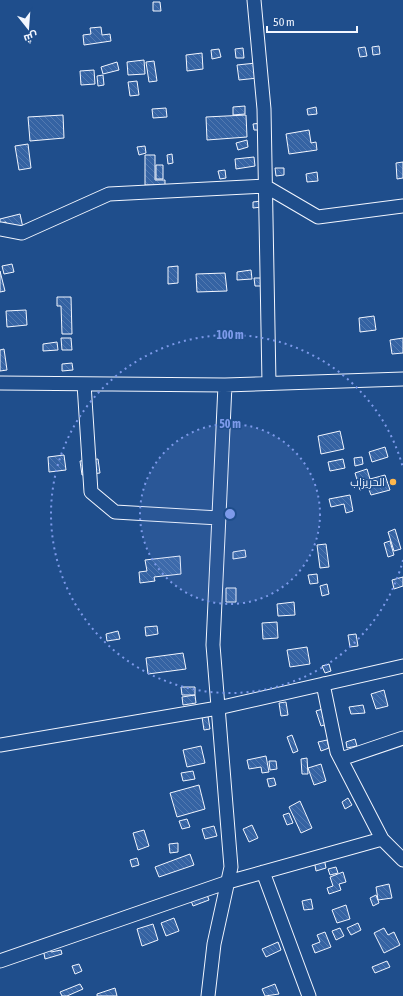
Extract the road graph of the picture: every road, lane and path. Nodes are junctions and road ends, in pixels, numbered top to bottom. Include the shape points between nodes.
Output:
1 (254, 0) edge
2 (265, 186) junction
3 (403, 206) edge
4 (0, 230) edge
5 (403, 379) edge
6 (0, 383) edge
7 (84, 384) junction
8 (269, 384) junction
9 (225, 385) junction
10 (219, 518) junction
11 (403, 666) edge
12 (324, 684) junction
13 (218, 708) junction
14 (403, 738) edge
15 (0, 745) edge
16 (341, 759) junction
17 (382, 839) junction
18 (403, 860) edge
19 (263, 872) junction
20 (228, 882) junction
21 (0, 961) edge
22 (208, 996) edge
23 (309, 996) edge

1 - 2 street via 264,109
2 - 3 street via 318,217
2 - 4 street via 109,194 22,233
2 - 8 street
5 - 8 street
6 - 7 street
7 - 9 street
7 - 10 street via 91,492 116,512
8 - 9 street
9 - 10 street
10 - 13 street via 213,645
11 - 12 street
12 - 13 street
12 - 16 street via 337,752
13 - 15 street
13 - 20 street via 231,867
14 - 16 street
16 - 17 street
17 - 18 street
17 - 19 street
19 - 20 street
19 - 23 street
20 - 21 street
20 - 22 street via 214,944

